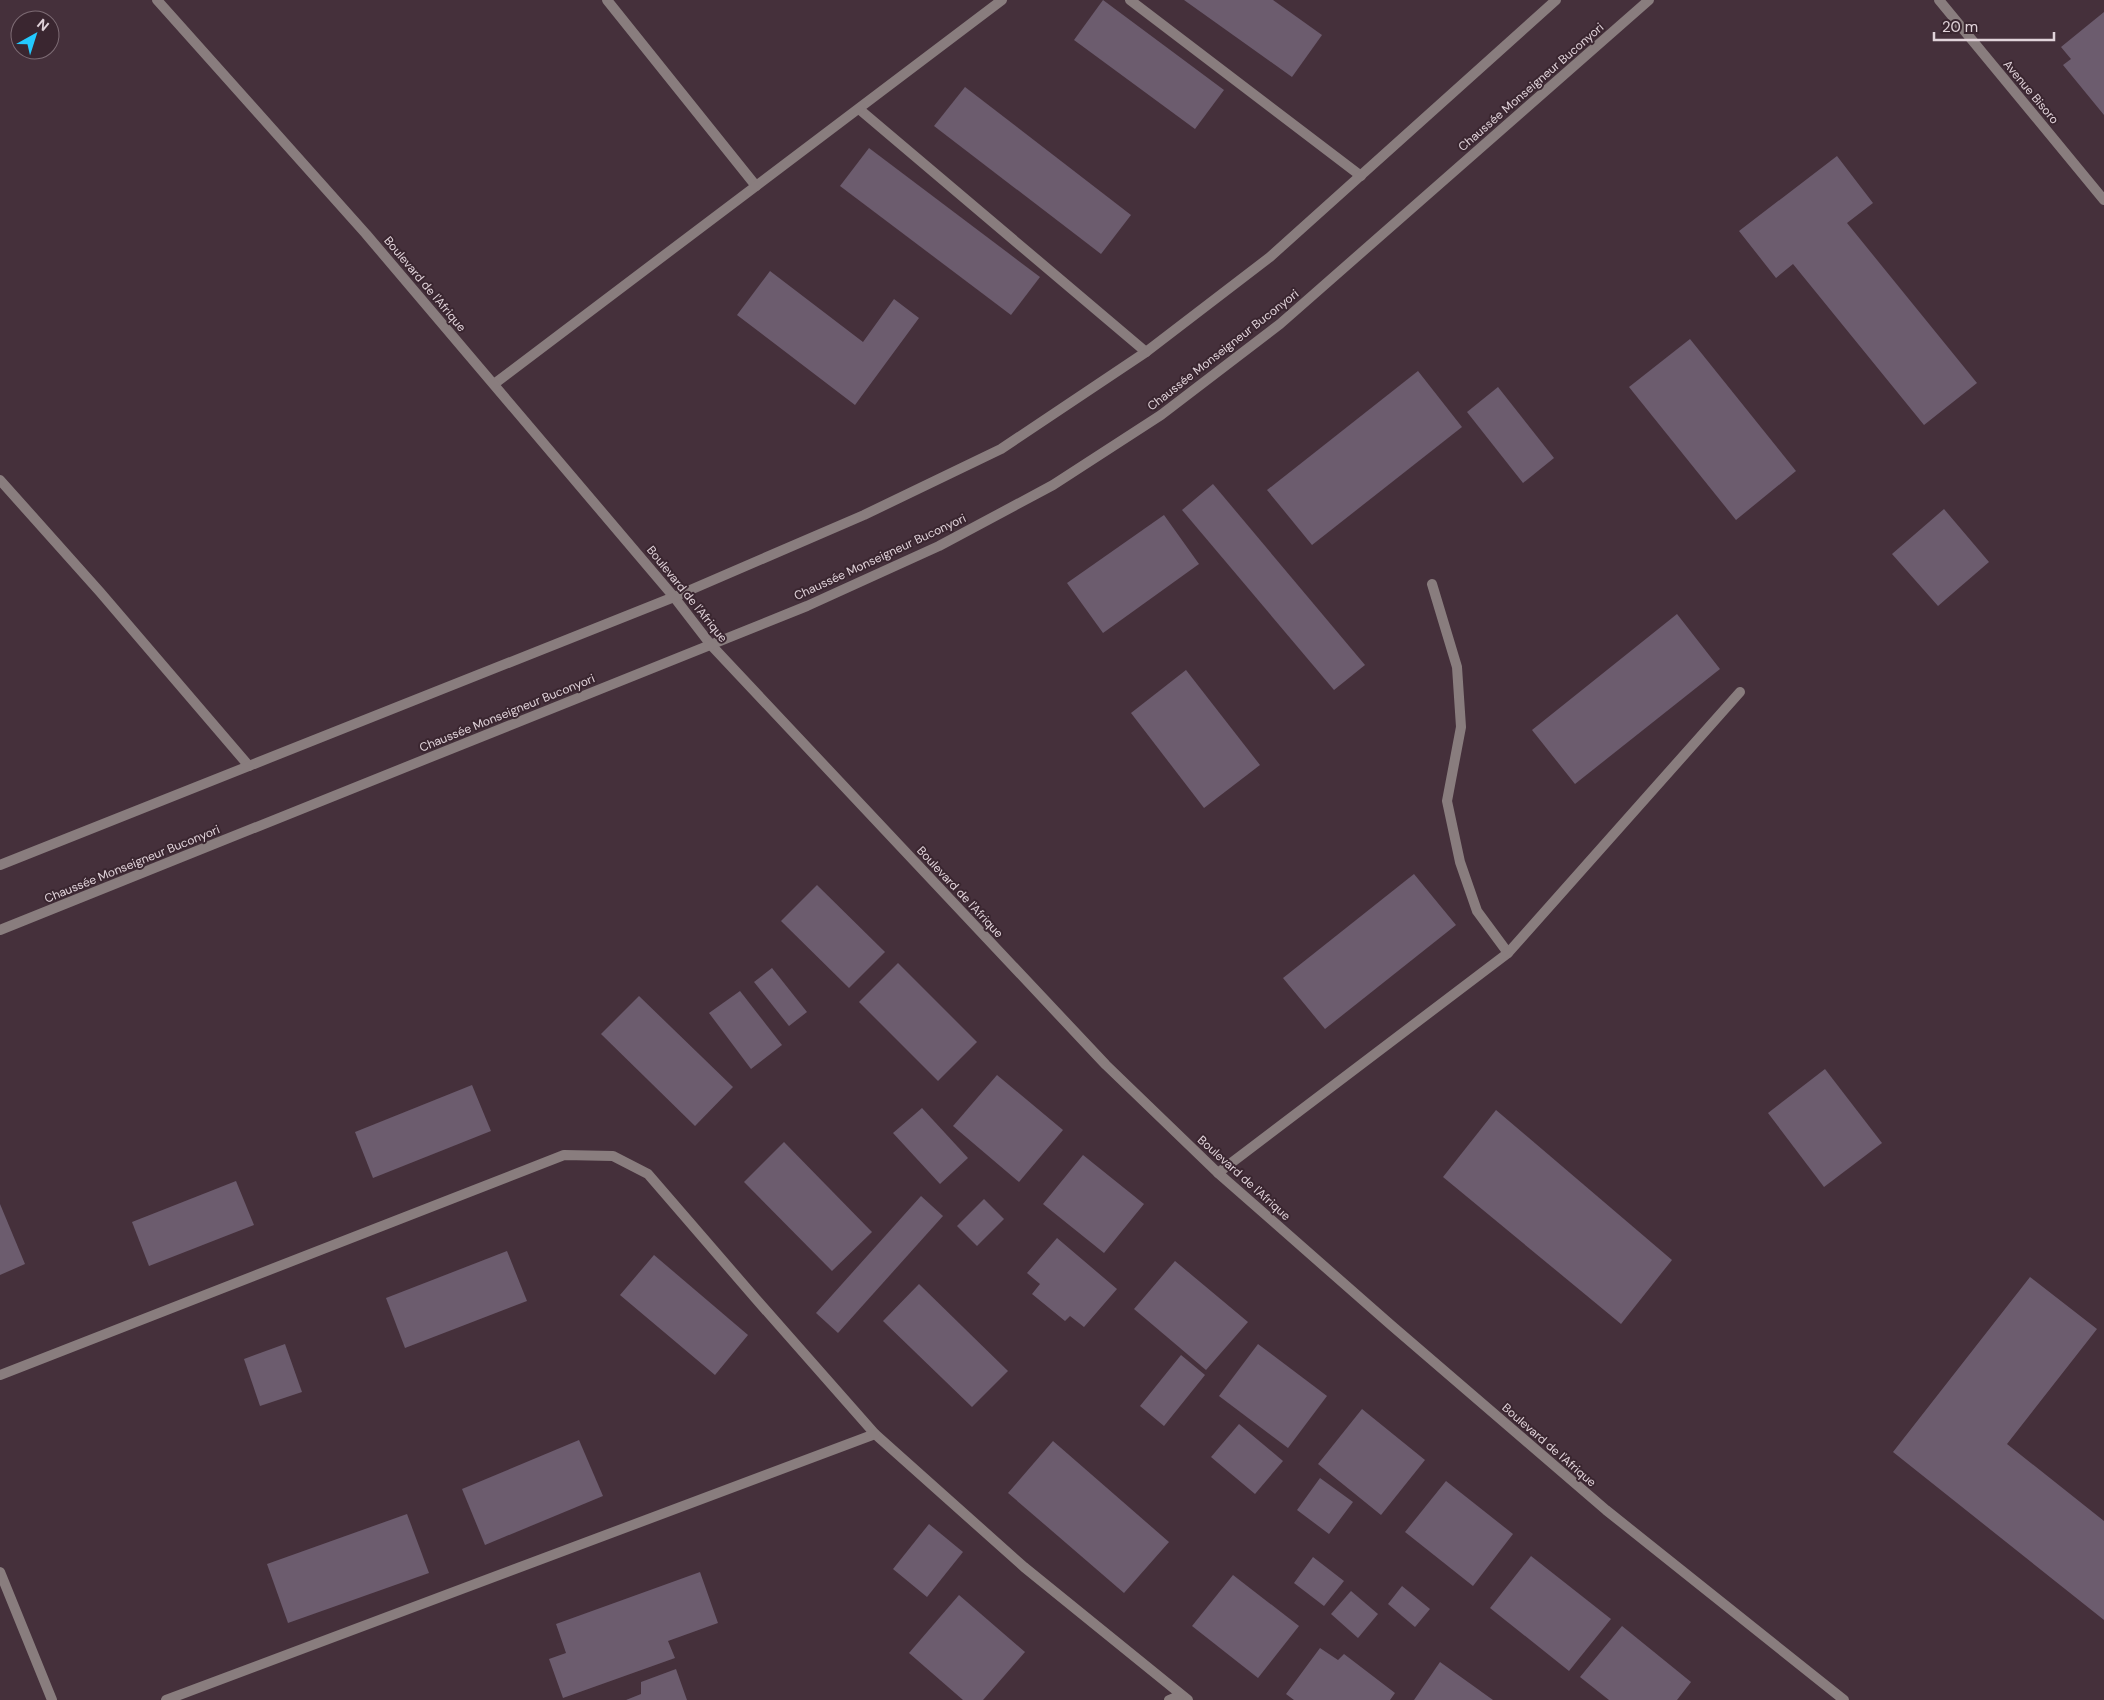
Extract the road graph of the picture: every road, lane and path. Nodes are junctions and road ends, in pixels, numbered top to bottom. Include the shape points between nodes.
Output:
1 (158, 0) edge
2 (607, 0) edge
3 (1002, 0) edge
4 (1130, 0) edge
5 (1556, 0) edge
6 (1649, 0) edge
7 (1939, 0) edge
8 (989, 4) edge
9 (859, 109) junction
10 (1360, 176) junction
11 (756, 186) junction
12 (2104, 200) edge
13 (1146, 352) junction
14 (494, 384) junction
15 (0, 480) edge
16 (1432, 584) dead end
17 (674, 597) junction
18 (711, 645) junction
19 (1740, 692) dead end
20 (249, 766) junction
21 (0, 865) edge
22 (0, 930) edge
23 (1508, 953) junction
24 (1218, 1173) junction
25 (0, 1375) edge
26 (875, 1434) junction
27 (0, 1572) edge
28 (1184, 1698) edge
29 (52, 1700) edge
30 (166, 1700) edge
31 (1169, 1700) edge
32 (1844, 1700) edge

1 - 14 street, Boulevard de l'Afrique
2 - 11 street
3 - 8 street
4 - 10 street
5 - 10 street
6 - 18 street, Chaussée Monseigneur Buconyori via 1280,324 1161,415 1053,485 939,546
7 - 12 street, Avenue Bisoro
8 - 9 street
9 - 11 street
9 - 13 street
10 - 13 street via 1270,257
11 - 14 street
13 - 17 street via 1001,449 864,515
14 - 17 street, Boulevard de l'Afrique
15 - 20 street
16 - 23 street via 1457,667 1461,727 1447,801 1460,862 1477,911
17 - 18 street, Boulevard de l'Afrique
17 - 20 street
18 - 22 street, Chaussée Monseigneur Buconyori
18 - 24 street, Boulevard de l'Afrique via 1106,1065
19 - 23 street
20 - 21 street
23 - 24 street
24 - 32 street, Boulevard de l'Afrique via 1606,1510
25 - 26 street via 564,1155 613,1156 648,1174
26 - 28 street via 1024,1567
26 - 30 street
27 - 29 street
28 - 31 street

